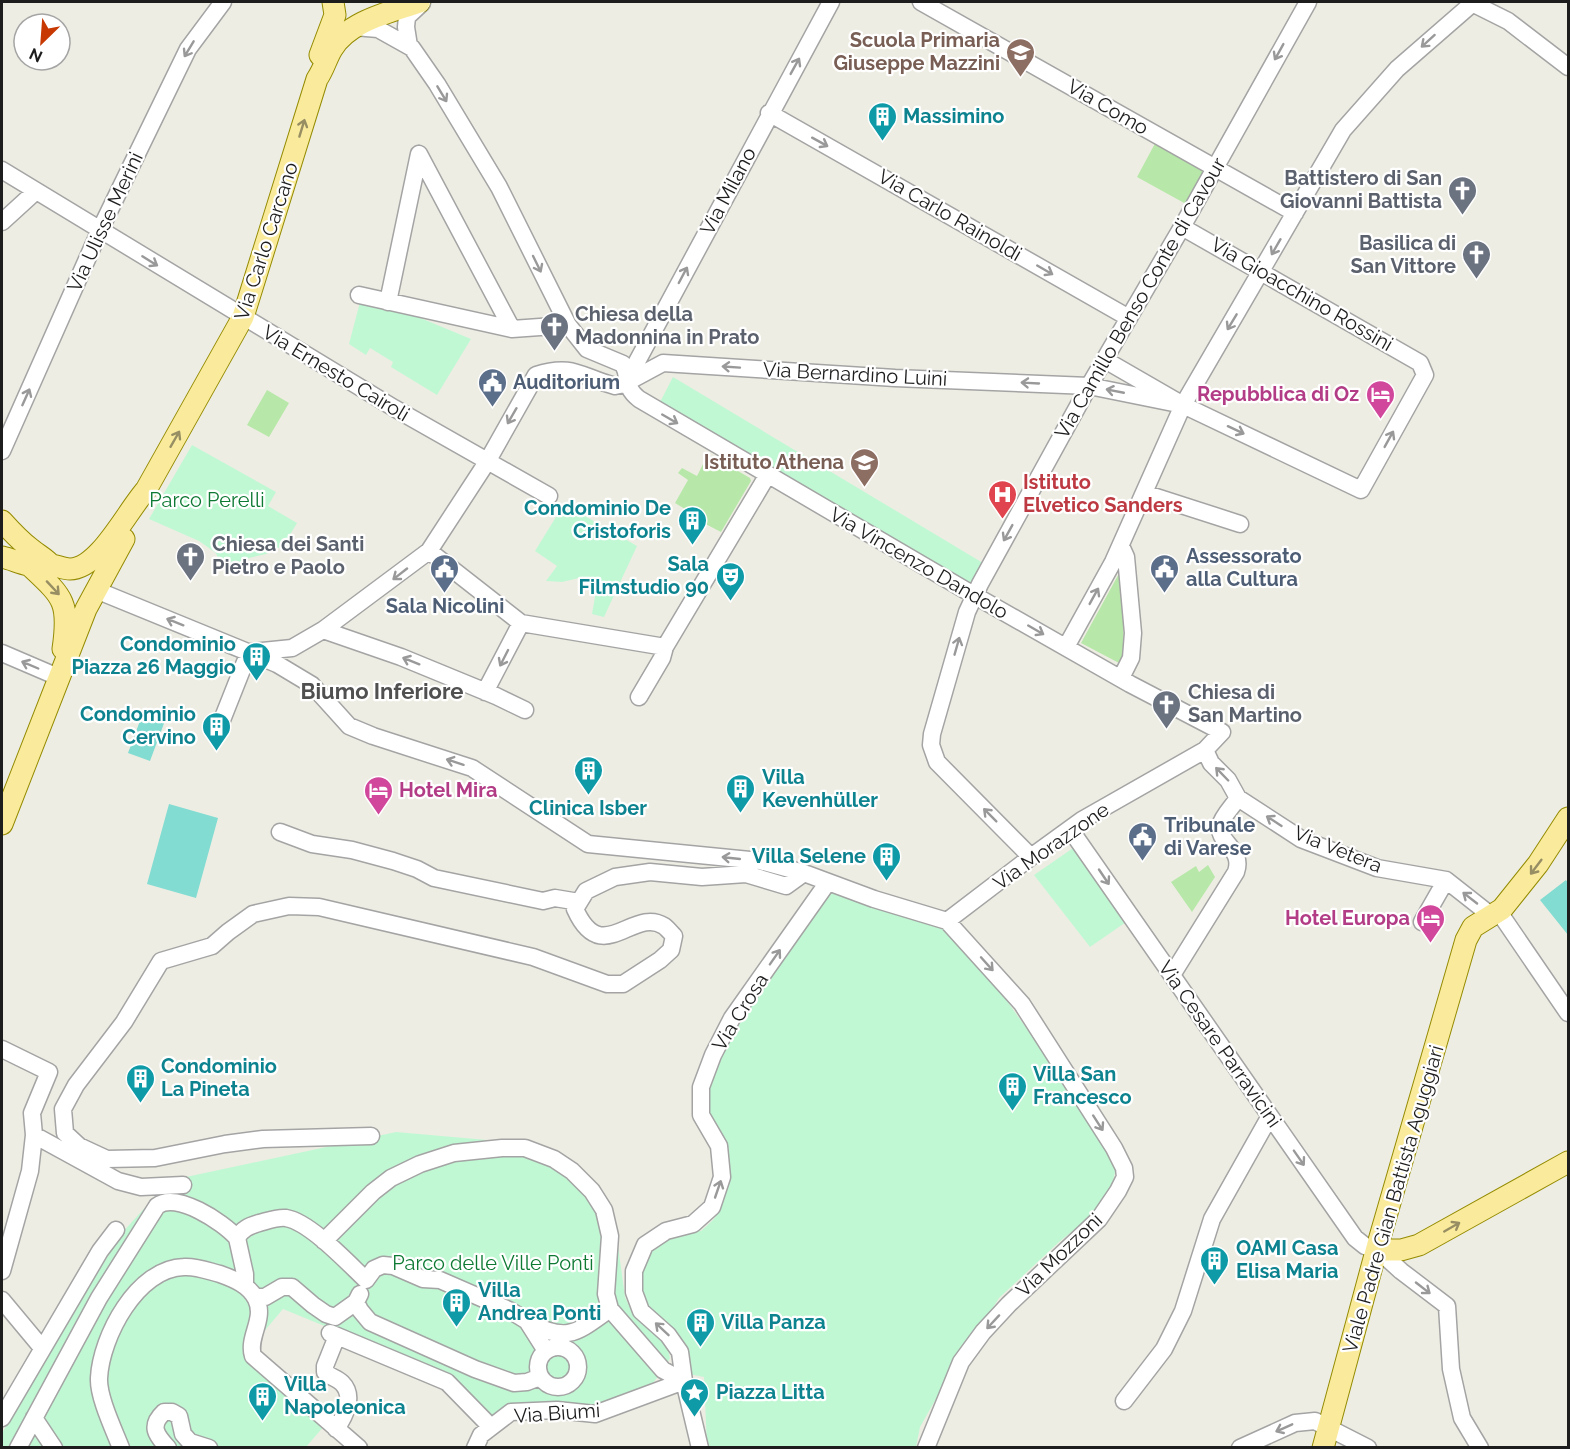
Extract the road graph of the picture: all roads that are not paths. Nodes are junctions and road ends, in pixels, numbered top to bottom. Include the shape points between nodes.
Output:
1 (223, 2) edge
2 (419, 2) edge
3 (423, 2) edge
4 (831, 2) edge
5 (921, 2) edge
6 (1308, 2) edge
7 (1472, 2) edge
8 (1508, 2) edge
9 (333, 11) edge
10 (1508, 21) junction
11 (355, 27) junction
12 (409, 46) junction
13 (1569, 68) edge
14 (317, 79) junction
15 (770, 113) junction
16 (1215, 167) junction
17 (2, 170) edge
18 (36, 191) junction
19 (1295, 213) junction
20 (2, 222) edge
21 (1182, 227) junction
22 (100, 230) junction
23 (1262, 271) junction
24 (359, 295) dead end
25 (387, 302) junction
26 (243, 318) junction
27 (1129, 318) junction
28 (568, 325) junction
29 (512, 329) junction
30 (1105, 360) junction
31 (626, 382) junction
32 (1089, 386) junction
33 (1183, 405) junction
34 (2, 451) edge
35 (487, 462) junction
36 (767, 476) junction
37 (1144, 493) junction
38 (549, 496) dead end
39 (2, 521) edge
40 (1239, 524) dead end
41 (1121, 546) junction
42 (429, 551) junction
43 (2, 557) edge
44 (29, 565) junction
45 (51, 565) junction
46 (97, 575) junction
47 (975, 595) junction
48 (74, 620) junction
49 (521, 623) junction
50 (323, 630) junction
51 (1066, 647) junction
52 (664, 652) junction
53 (2, 653) edge
54 (248, 656) junction
55 (58, 677) junction
56 (1121, 678) junction
57 (490, 694) junction
58 (639, 698) dead end
59 (525, 710) dead end
60 (222, 720) dead end
61 (1222, 732) joint
62 (1205, 750) junction
63 (1238, 798) junction
64 (1569, 818) edge
65 (2, 824) edge
66 (1070, 829) junction
67 (280, 832) dead end
68 (1031, 856) junction
69 (804, 873) junction
70 (1446, 880) junction
71 (828, 882) junction
72 (579, 902) junction
73 (1495, 915) junction
74 (947, 921) junction
75 (1422, 922) dead end
76 (1172, 975) junction
77 (1569, 1012) edge
78 (2, 1048) edge
79 (1270, 1116) junction
80 (34, 1135) junction
81 (371, 1136) dead end
82 (1569, 1162) edge
83 (183, 1185) dead end
84 (116, 1230) dead end
85 (237, 1238) junction
86 (324, 1241) junction
87 (1378, 1250) junction
88 (2, 1271) edge
89 (366, 1280) junction
90 (250, 1291) junction
91 (2, 1300) edge
92 (356, 1302) junction
93 (610, 1309) junction
94 (527, 1321) junction
95 (42, 1348) junction
96 (546, 1351) junction
97 (540, 1377) junction
98 (684, 1381) junction
99 (1124, 1401) dead end
100 (2, 1418) edge
101 (34, 1418) junction
102 (1329, 1426) junction
103 (491, 1427) junction
104 (336, 1429) junction
105 (18, 1448) edge
106 (54, 1448) edge
107 (121, 1448) edge
108 (168, 1448) edge
109 (209, 1448) edge
110 (359, 1448) edge
111 (475, 1448) edge
112 (700, 1448) edge
113 (926, 1448) edge
114 (1240, 1448) edge
115 (1323, 1448) edge
116 (1368, 1448) edge
117 (1480, 1448) edge

1 -> 22 street, Via Ulisse Merini via 188,49
2 - 11 main road
3 - 12 street via 406,17
15 -> 4 street, Via Milano
5 - 16 street, Via Como
6 -> 16 street, Via Camillo Benso Conte di Cavour
7 - 10 street
7 -> 19 street via 1397,69 1343,130
8 - 10 street
9 - 14 main road, Via Carlo Carcano via 316,67
10 - 13 street
11 - 12 street via 378,29
11 - 14 main road, Via Carlo Carcano via 332,49
12 -> 28 street via 499,187
26 -> 14 main road, Via Carlo Carcano
15 -> 27 street, Via Carlo Rainoldi
31 -> 15 street, Via Milano
16 - 19 street, Via Como
16 - 21 street, Via Camillo Benso Conte di Cavour
17 - 18 street, Via Ernesto Cairoli
18 - 20 street
18 - 22 street, Via Ernesto Cairoli
19 -> 23 street
21 - 23 street, Via Gioacchino Rossini
21 - 27 street, Via Camillo Benso Conte di Cavour
22 -> 26 street, Via Ernesto Cairoli
34 -> 22 street, Via Ulisse Merini
23 -> 33 street
33 -> 23 street, Via Gioacchino Rossini via 1361,490 1425,375 1420,363
24 - 25 street
25 - 29 street
25 - 29 street via 419,154
26 - 35 street, Via Ernesto Cairoli
46 -> 26 main road, Via Carlo Carcano via 139,512 146,490
27 - 30 street, Via Camillo Benso Conte di Cavour
28 - 29 street
28 - 31 street, Via Vincenzo Dandolo via 587,350 623,364
30 - 32 street, Via Camillo Benso Conte di Cavour
30 - 33 street
32 -> 31 street, Via Bernardino Luini via 663,363
31 -> 35 street via 615,386 562,369 536,375
31 -> 36 street, Via Vincenzo Dandolo via 630,392 657,411
33 -> 32 street, Via Bernardino Luini
32 -> 47 street, Via Camillo Benso Conte di Cavour
33 - 37 street
35 - 38 street, Via Ernesto Cairoli
35 - 42 street
36 - 47 street, Via Vincenzo Dandolo
36 - 52 street
37 - 40 street
37 - 41 street
39 - 45 main road
51 -> 41 street
41 - 56 street via 1126,557 1133,633 1131,658
42 - 49 street
42 -> 50 street
43 - 44 main road
44 - 45 main road
44 -> 48 main road via 58,594
45 - 46 main road via 70,569 84,566
46 - 48 main road, Via Carlo Carcano
54 -> 46 street
47 -> 51 street, Via Vincenzo Dandolo
68 -> 47 street, Via Camillo Benso Conte di Cavour via 938,762 931,746 963,623
48 - 55 main road, Via Carlo Carcano
49 - 52 street
49 -> 57 street
50 - 54 street via 292,648
57 -> 50 street
51 - 56 street, Via Vincenzo Dandolo
52 - 58 street
55 -> 53 street
54 - 60 street
69 -> 54 street via 760,861 588,844 472,768 348,726 297,675
55 - 65 main road, Via Carlo Carcano
56 - 61 street, Via Vincenzo Dandolo
57 - 59 street
61 - 62 street, Via Morazzone
63 -> 62 street
62 - 66 street, Via Morazzone
70 -> 63 street, Via Vetera via 1377,868 1301,839
63 - 76 street via 1220,824 1220,832 1237,856 1236,873
64 -> 73 main road, Viale Padre Gian Battista Aguggiari via 1538,864
66 - 68 street, Via Morazzone
66 -> 76 street, Via Cesare Parravicini
67 - 72 street via 312,844 352,850 417,868 445,881 543,901 555,898
68 - 74 street, Via Morazzone
69 - 71 street
69 - 72 street via 786,885 746,874 702,877 650,872 615,877 586,891
73 -> 70 street
70 - 75 street
71 - 74 street
98 -> 71 street, Via Crosa via 680,1352 668,1335 641,1311 634,1292 634,1272 645,1245 666,1231 693,1224 712,1207 722,1177 719,1146 701,1115 701,1087 732,1018
72 - 81 street via 575,909 582,924 594,933 609,936 646,922 663,925 674,936 671,950 623,984 607,984 533,957 319,907 289,906 253,914 212,946 161,961 63,1109 65,1133 79,1146 107,1159 155,1158 263,1139
73 - 77 street
73 - 87 main road, Viale Padre Gian Battista Aguggiari via 1473,927 1463,951
74 -> 113 street, Via Mozzoni via 1022,1004 1114,1148 1125,1177 1099,1219 983,1332 961,1362
76 - 79 street, Via Cesare Parravicini
78 - 80 street via 49,1072 32,1113
79 -> 87 street, Via Cesare Parravicini via 1355,1238
79 - 99 street via 1212,1219 1179,1321 1164,1349
80 - 83 street via 118,1181 141,1186
80 - 88 street via 30,1171
87 -> 82 main road via 1419,1245
84 - 95 street
85 - 86 street via 249,1226 284,1218 299,1222
85 - 90 street
85 - 101 street via 220,1223 176,1202 157,1206 99,1298
86 - 89 street
86 - 93 street via 373,1192 420,1164 454,1153 525,1148 572,1171 604,1210 610,1236 606,1294
87 - 102 main road, Viale Padre Gian Battista Aguggiari
87 -> 117 street, Via Cesare Parravicini via 1446,1306 1451,1369 1462,1418
89 - 92 street
89 - 94 street via 374,1269 393,1266 423,1279 440,1280
90 - 92 street via 265,1298 282,1287 292,1287 335,1317
90 - 104 street via 259,1307 251,1351 254,1356
90 - 107 street via 233,1278 183,1267 168,1270 146,1283 126,1305 113,1328 99,1381
91 - 95 street
92 - 97 street via 370,1322 475,1369 514,1383
93 - 94 street via 576,1331 558,1335
93 - 98 street via 663,1370
94 - 96 street
95 - 100 street
96 - 97 street via 539,1364
96 - 97 street via 552,1347 569,1351 577,1364 576,1374 566,1386 557,1387
98 - 103 street, Via Biumi via 595,1414 557,1410 511,1412
98 - 112 street
101 - 105 street
101 - 106 street
102 -> 114 street via 1315,1421 1294,1423
102 - 115 main road, Viale Padre Gian Battista Aguggiari
102 - 116 street
103 - 104 street via 447,1382 333,1334 325,1372 342,1383 348,1409
103 - 111 street, Via Biumi via 481,1435
104 - 110 street
108 - 109 street via 158,1437 155,1426 164,1412 179,1416 183,1434 190,1442

